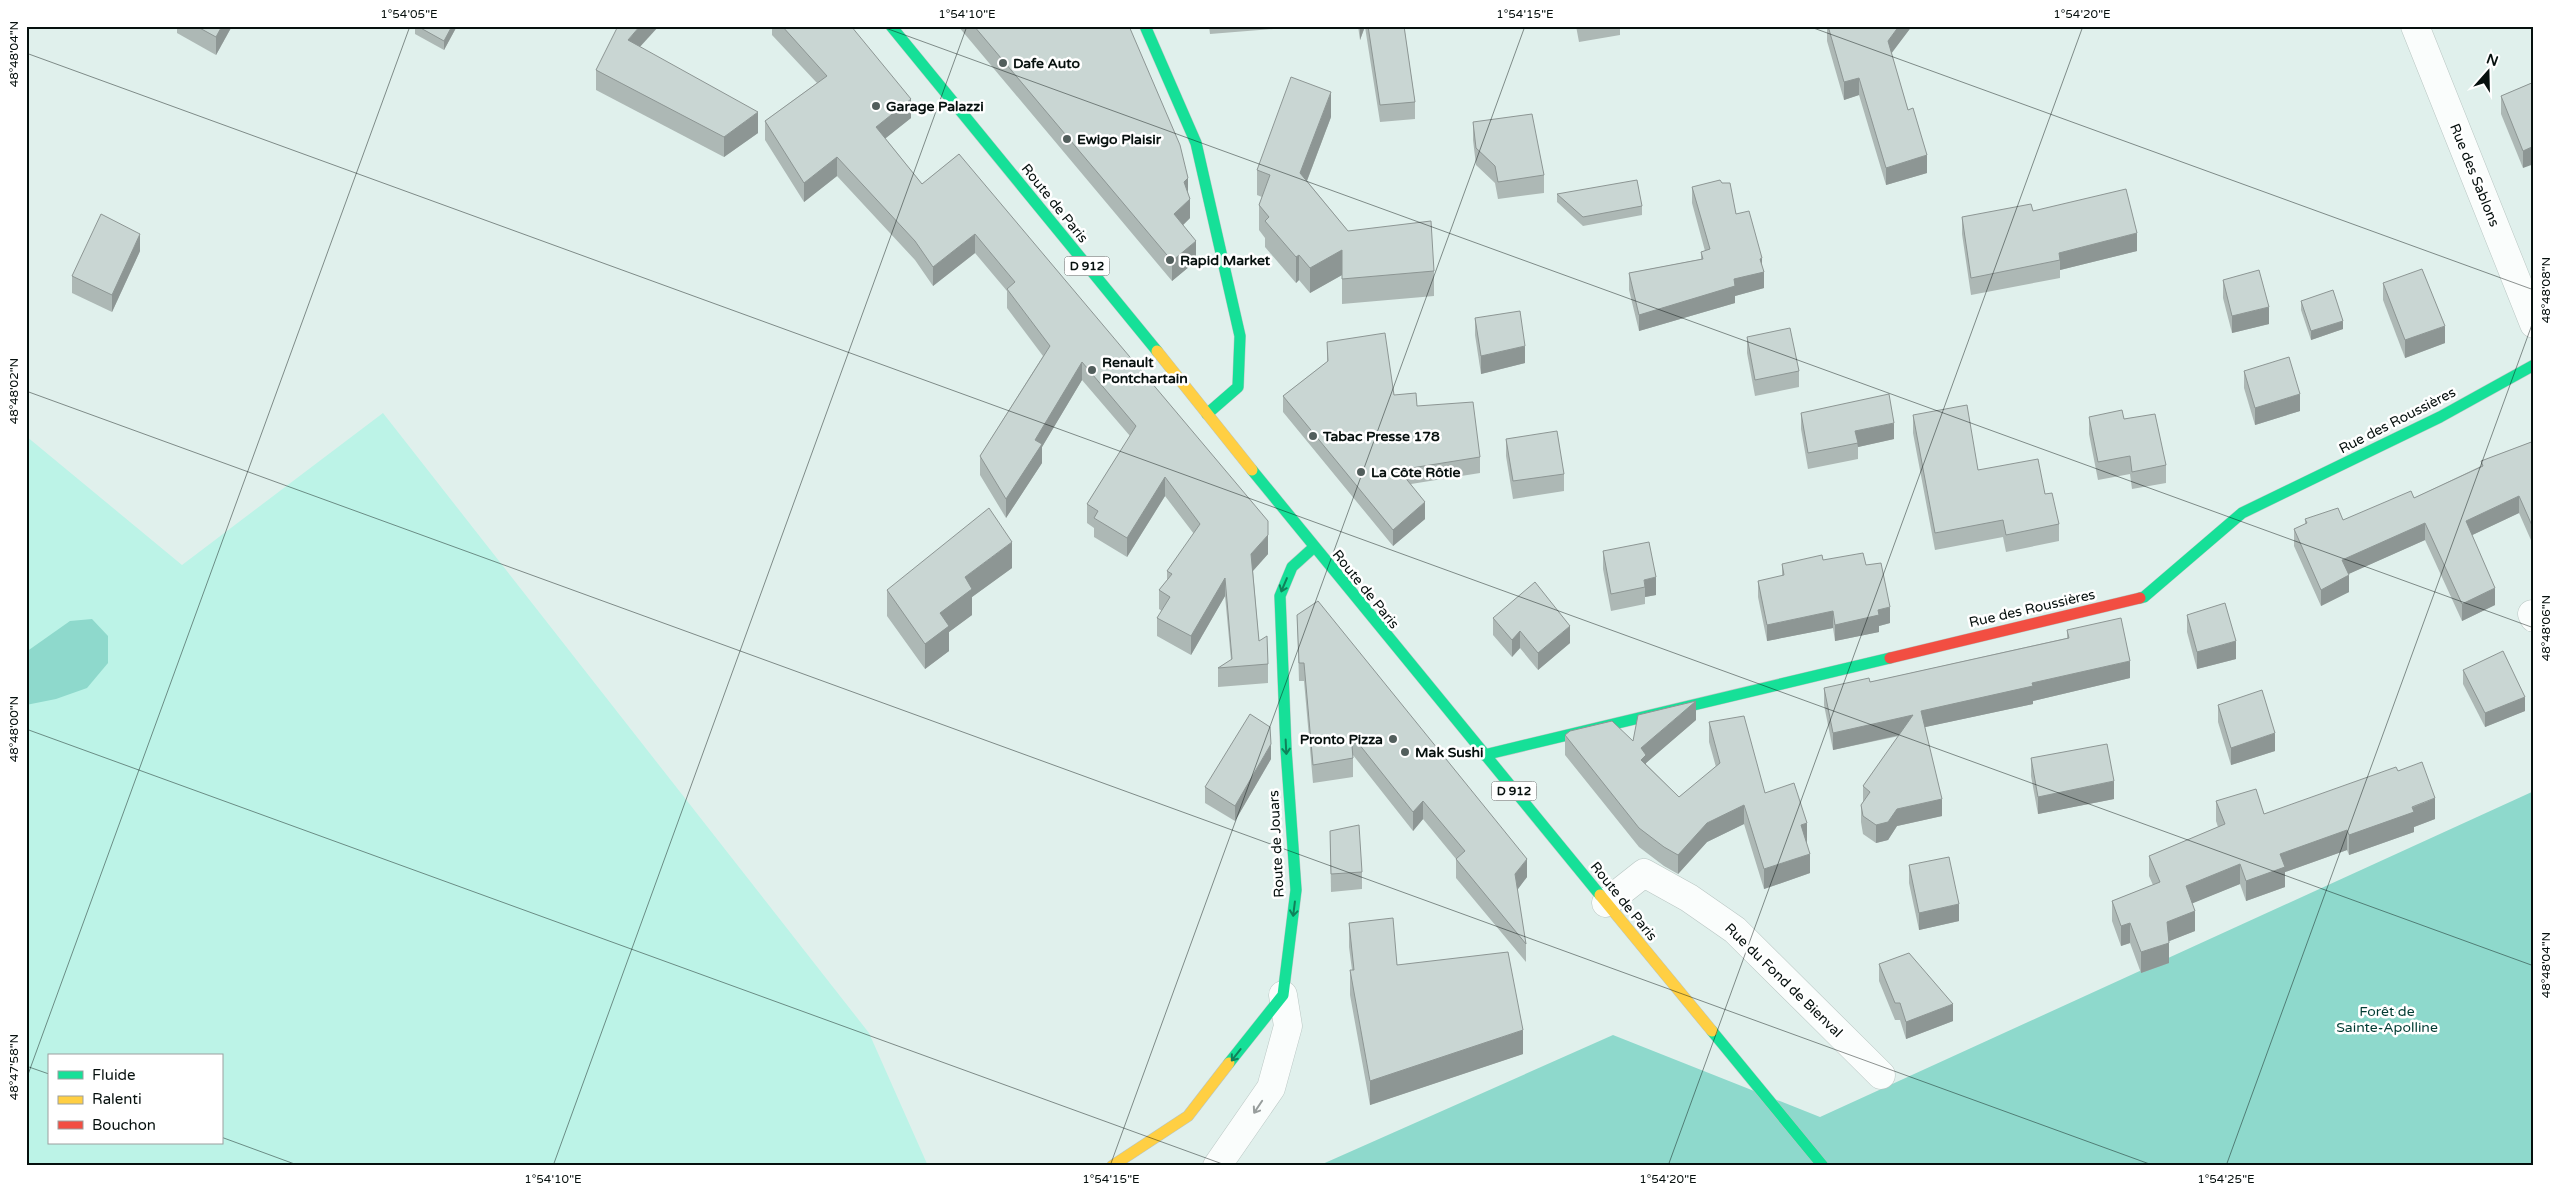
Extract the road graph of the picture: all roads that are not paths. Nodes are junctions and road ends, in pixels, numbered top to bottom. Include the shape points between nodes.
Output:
1 (891, 26) edge
2 (1145, 26) edge
3 (2415, 26) edge
4 (2534, 324) edge
5 (2534, 365) edge
6 (1207, 414) junction
7 (1313, 548) junction
8 (1484, 755) junction
9 (1606, 903) junction
10 (1283, 995) junction
11 (1880, 1075) dead end
12 (1112, 1166) edge
13 (1217, 1166) edge
14 (1823, 1166) edge

1 - 6 street, Route de Paris / D 912
2 - 6 street via 1196,143 1240,336 1238,387
3 - 4 street, Rue des Sablons
5 - 8 street, Rue des Roussières via 2440,417 2242,513 2144,597
6 - 7 street, Route de Paris / D 912
7 - 8 street, Route de Paris / D 912
7 -> 10 street, Route de Jouars via 1292,567 1280,596 1296,890
8 - 9 street, Route de Paris / D 912
9 - 11 street, Rue du Fond de Bienval via 1644,873 1689,898 1736,930
9 - 14 street, Route de Paris / D 912
10 -> 12 street via 1188,1116
10 -> 13 street via 1288,1026 1271,1088

